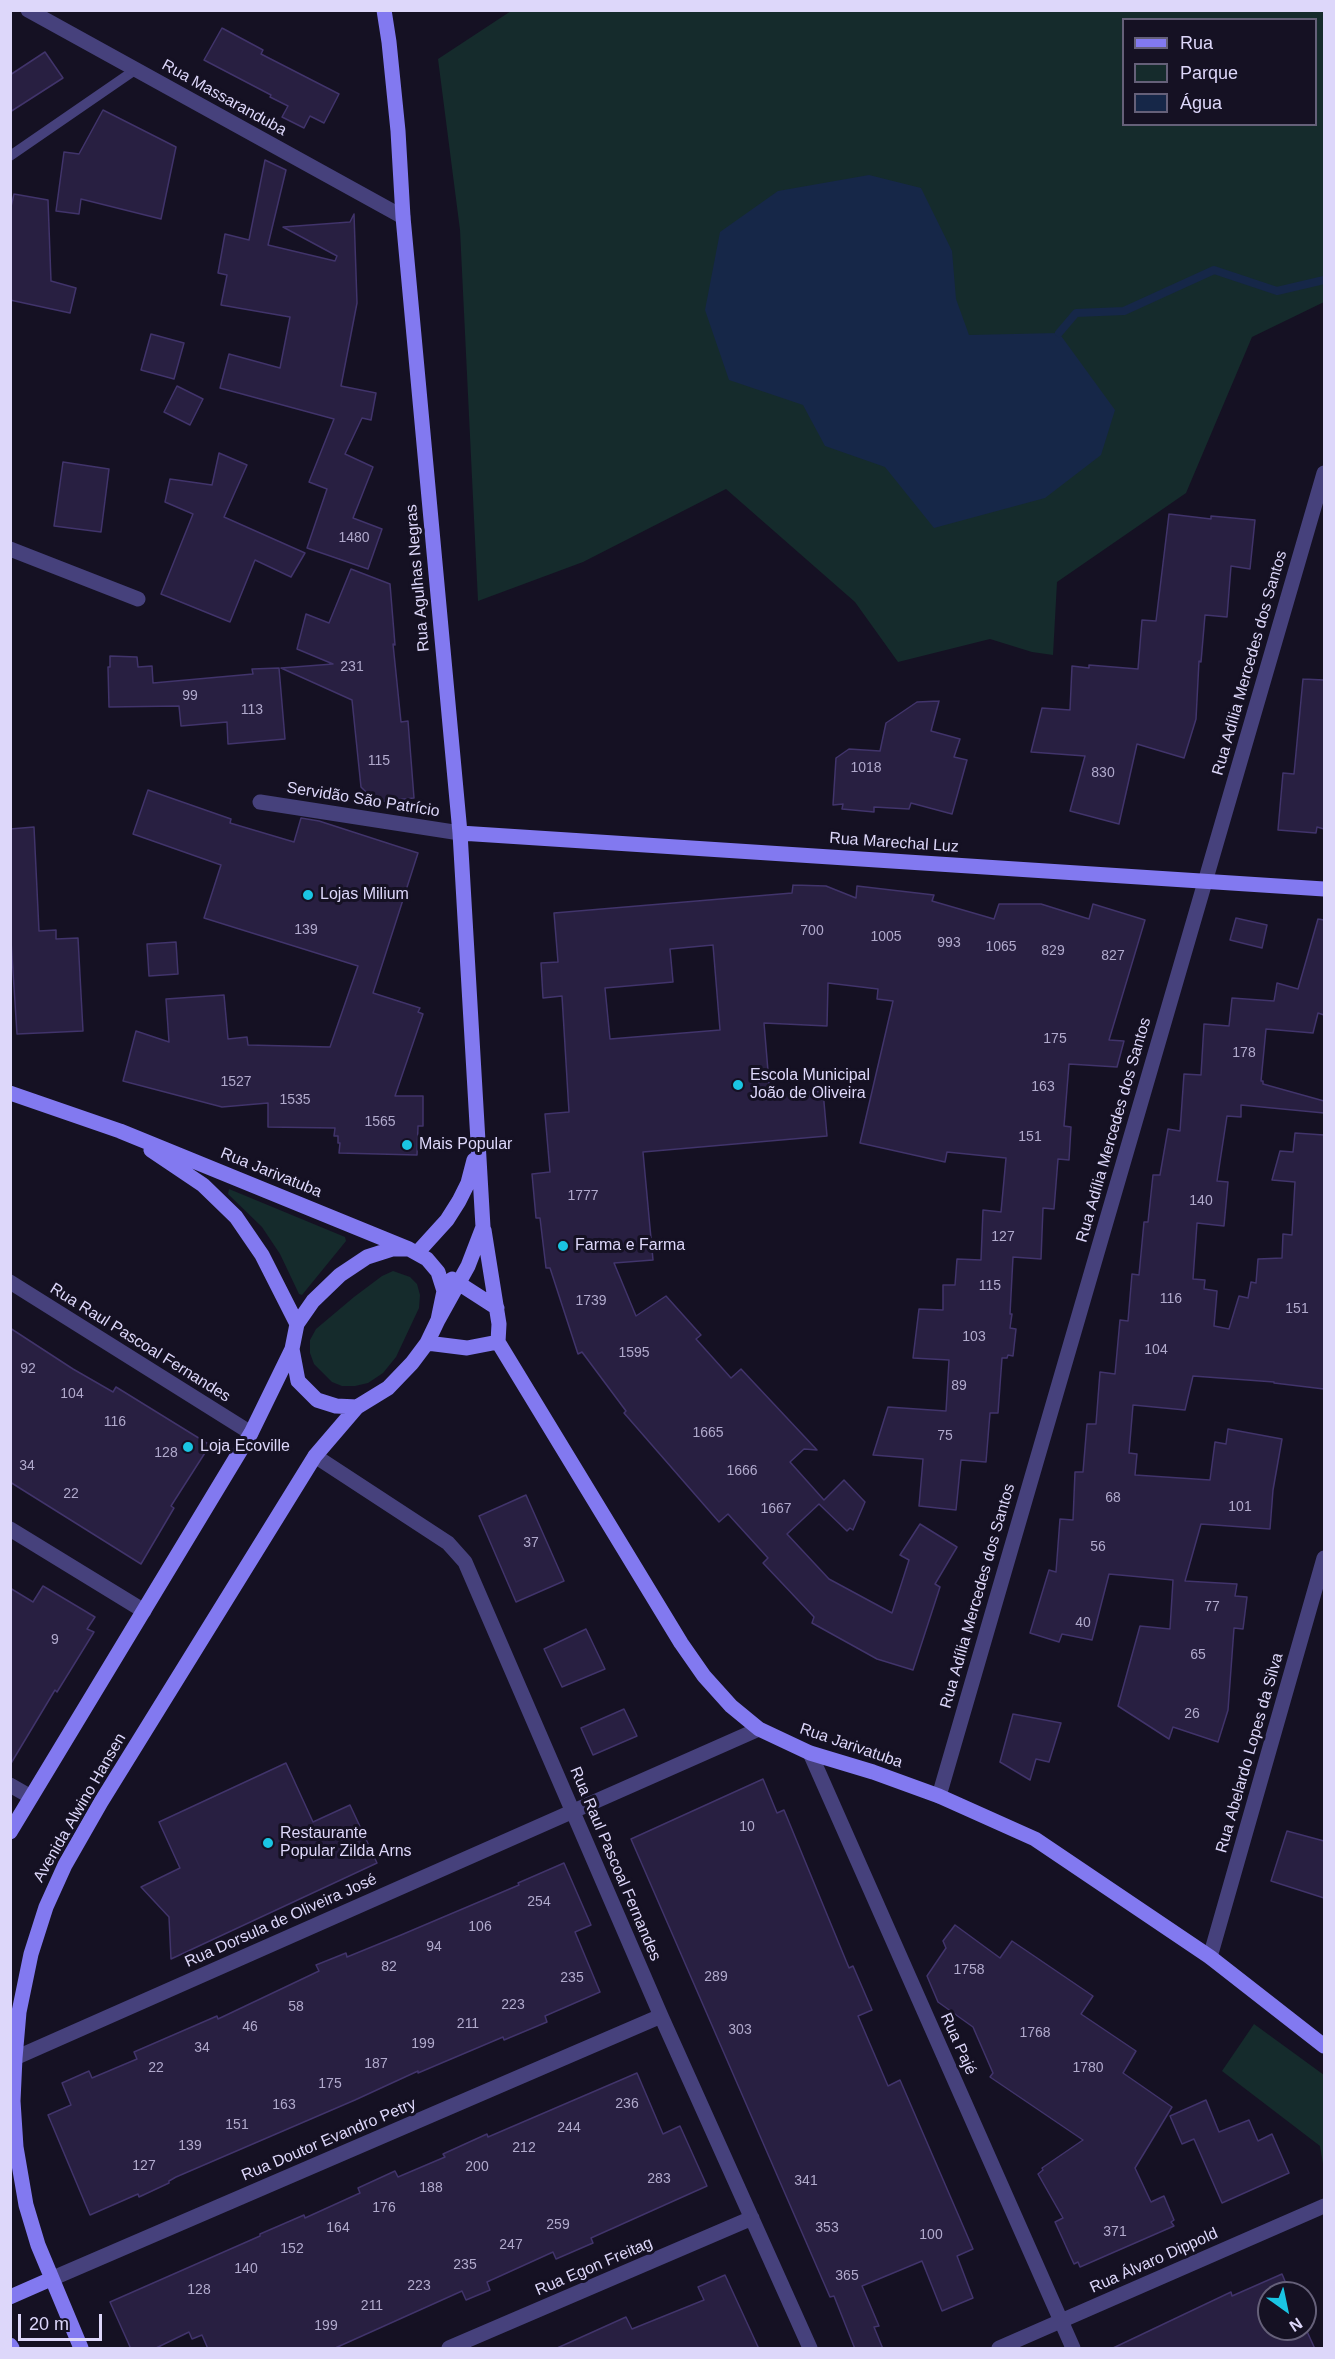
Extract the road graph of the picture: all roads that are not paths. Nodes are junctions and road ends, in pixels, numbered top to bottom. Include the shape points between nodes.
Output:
1 (28, 10) edge
2 (384, 10) edge
3 (135, 70) junction
4 (10, 156) edge
5 (403, 217) junction
6 (1324, 473) edge
7 (10, 549) edge
8 (138, 599) dead end
9 (260, 802) dead end
10 (460, 833) junction
11 (1206, 881) junction
12 (1324, 888) edge
13 (10, 1093) edge
14 (120, 1131) junction
15 (478, 1143) junction
16 (483, 1227) junction
17 (413, 1251) junction
18 (438, 1272) junction
19 (10, 1282) edge
20 (459, 1283) junction
21 (497, 1308) junction
22 (438, 1320) junction
23 (297, 1324) junction
24 (498, 1342) junction
25 (427, 1343) junction
26 (292, 1349) junction
27 (357, 1407) junction
28 (251, 1433) junction
29 (315, 1456) junction
30 (10, 1529) edge
31 (1324, 1558) edge
32 (144, 1611) junction
33 (759, 1729) junction
34 (810, 1753) junction
35 (10, 1785) edge
36 (939, 1796) junction
37 (31, 1797) junction
38 (573, 1811) junction
39 (10, 1832) edge
40 (1209, 1957) junction
41 (661, 2016) junction
42 (1324, 2046) edge
43 (15, 2058) junction
44 (1324, 2206) edge
45 (752, 2218) junction
46 (51, 2279) junction
47 (10, 2297) edge
48 (1061, 2321) junction
49 (81, 2349) edge
50 (449, 2349) edge
51 (810, 2349) edge
52 (999, 2349) edge
53 (1073, 2349) edge

1 - 3 street, Rua Massaranduba
2 - 5 main road, Rua Agulhas Negras
3 - 4 lane
3 - 5 street, Rua Massaranduba
5 - 10 main road, Rua Agulhas Negras
6 - 11 street, Rua Adília Mercedes dos Santos
7 - 8 street
9 - 10 street, Servidão São Patrício
10 - 11 main road, Rua Marechal Luz
10 - 15 main road, Rua Agulhas Negras
11 - 12 main road, Rua Marechal Luz
11 - 36 street, Rua Adília Mercedes dos Santos
13 - 14 main road, Rua Jarivatuba
14 - 17 main road, Rua Jarivatuba
14 - 23 main road, Rua Jarivatuba via 203,1185 236,1217 262,1255
15 - 16 main road, Rua Agulhas Negras
15 - 17 main road, Rua Agulhas Negras via 459,1202 447,1220
16 - 20 main road, Rua Agulhas Negras
16 - 21 main road, Rua Agulhas Negras
17 - 18 main road
17 - 23 main road via 392,1249 367,1257 340,1275 313,1301
18 - 20 main road
18 - 22 main road via 444,1291
19 - 28 street, Rua Raul Pascoal Fernandes
20 - 21 main road
20 - 22 main road, Rua Agulhas Negras
21 - 24 main road
22 - 25 main road
23 - 26 main road
24 - 25 main road via 467,1348
24 - 33 main road, Rua Jarivatuba via 681,1643 730,1706
25 - 27 main road via 388,1388
26 - 27 main road via 298,1381 317,1400
26 - 28 main road
27 - 29 main road, Avenida Alwino Hansen
28 - 32 main road
29 - 38 street, Rua Raul Pascoal Fernandes via 434,1533 465,1562
29 - 43 main road, Avenida Alwino Hansen via 65,1865 31,1954
30 - 32 street
31 - 40 street, Rua Abelardo Lopes da Silva
32 - 37 main road
33 - 34 main road, Rua Jarivatuba
33 - 38 street, Rua Dorsula de Oliveira José
34 - 36 main road, Rua Jarivatuba
34 - 48 street, Rua Pajé
35 - 37 street
36 - 40 main road, Rua Jarivatuba via 1035,1839
37 - 39 main road
38 - 41 street, Rua Raul Pascoal Fernandes
38 - 43 street, Rua Dorsula de Oliveira José
40 - 42 main road, Rua Jarivatuba
41 - 45 street, Rua Raul Pascoal Fernandes
41 - 46 street, Rua Doutor Evandro Petry
43 - 46 main road, Avenida Alwino Hansen via 16,2147 26,2205
44 - 48 street, Rua Álvaro Dippold
45 - 50 street, Rua Egon Freitag
45 - 51 street, Rua Raul Pascoal Fernandes
46 - 47 main road, Rua Doutor Evandro Petry
46 - 49 main road, Avenida Alwino Hansen
48 - 52 street, Rua Álvaro Dippold
48 - 53 street, Rua Pajé

